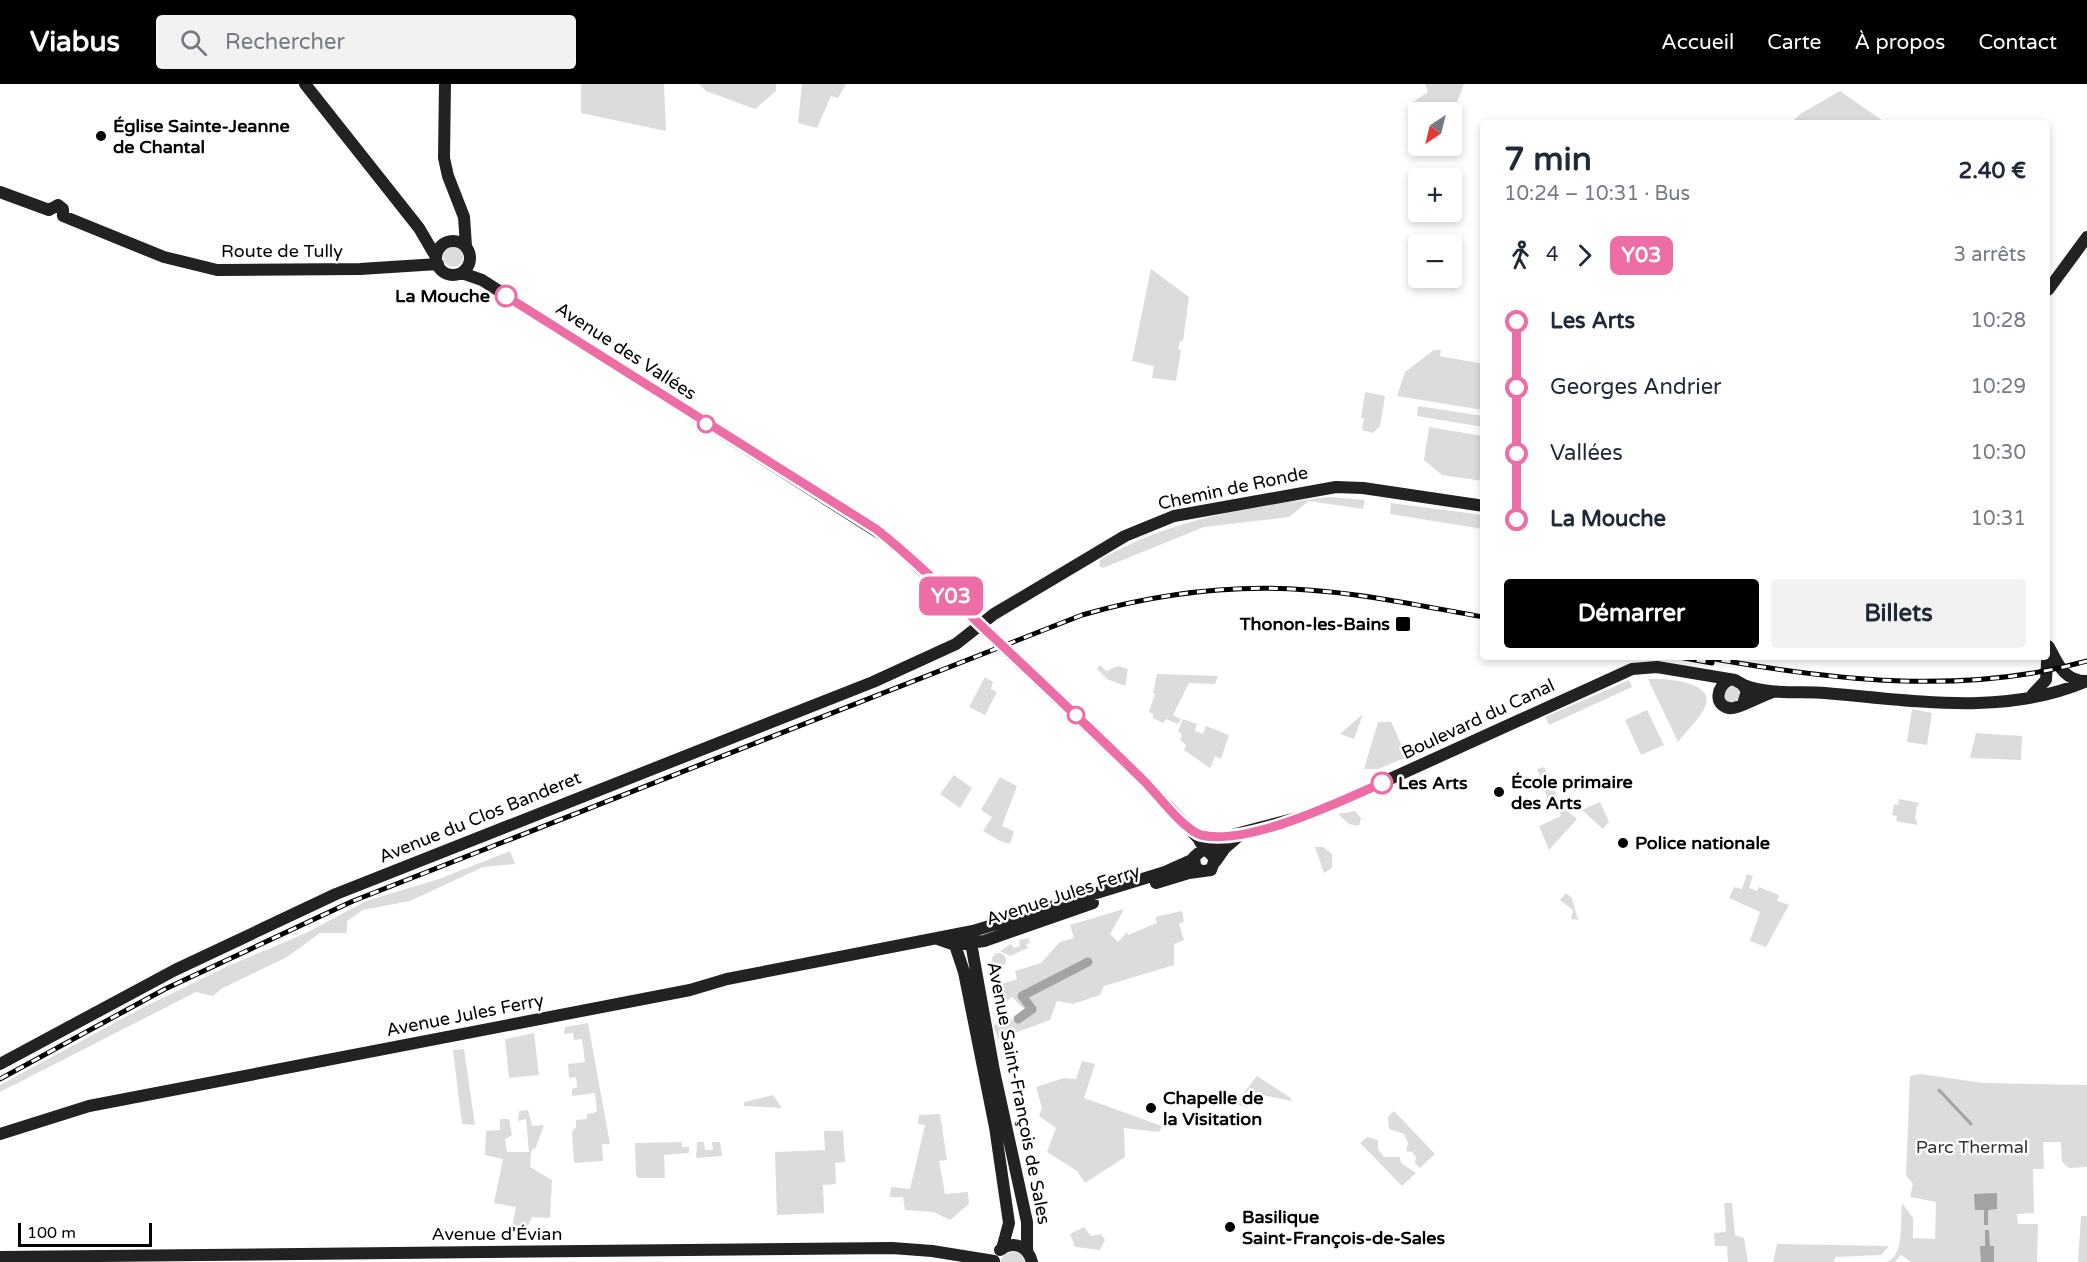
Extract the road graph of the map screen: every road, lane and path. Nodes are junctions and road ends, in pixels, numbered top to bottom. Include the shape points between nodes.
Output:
1 (305, 84) edge
2 (445, 84) edge
3 (0, 192) edge
4 (464, 226) junction
5 (419, 228) junction
6 (2087, 237) edge
7 (450, 241) junction
8 (466, 246) junction
9 (437, 261) junction
10 (470, 261) junction
11 (462, 273) junction
12 (482, 280) junction
13 (2050, 287) edge
14 (1480, 505) edge
15 (980, 624) junction
16 (2050, 648) edge
17 (2050, 650) edge
18 (2047, 660) edge
19 (1695, 674) junction
20 (1729, 680) junction
21 (2087, 681) edge
22 (1744, 685) junction
23 (1780, 690) junction
24 (2066, 690) junction
25 (2087, 691) edge
26 (1718, 693) junction
27 (2028, 698) junction
28 (1743, 704) junction
29 (1192, 832) junction
30 (1244, 833) junction
31 (1228, 836) junction
32 (1200, 853) junction
33 (1215, 862) junction
34 (1200, 871) junction
35 (1094, 899) junction
36 (936, 938) junction
37 (971, 943) junction
38 (955, 945) junction
39 (0, 1064) edge
40 (1, 1135) edge
41 (1002, 1249) junction
42 (1030, 1256) edge
43 (0, 1257) edge
44 (994, 1262) edge

1 - 5 street
2 - 4 street via 444,158
3 - 9 street, Route de Tully via 49,210 58,205 63,216 164,257 217,270 360,270
4 - 7 street
4 - 8 street
5 - 7 street
5 - 9 street
6 - 13 street
7 - 8 street
7 - 9 street via 440,248
8 - 10 street
9 - 11 street via 448,274
10 - 11 street
10 - 12 street, Avenue des Vallées
11 - 12 street, Avenue des Vallées
12 - 15 street, Avenue des Vallées via 876,529
14 - 15 street, Chemin de Ronde via 1336,487 1188,513 1125,536
15 - 29 street, Avenue des Vallées
15 - 39 street, Avenue du Clos Banderet via 956,644 881,679 296,912 175,970
16 - 21 street via 2064,673
17 - 24 street
18 - 27 street via 2046,680
19 - 20 street, Boulevard du Canal
19 - 26 street, Boulevard du Canal
19 - 30 street, Boulevard du Canal via 1653,667 1629,670 1327,807
20 - 22 street
20 - 26 street
21 - 24 street
22 - 23 street
22 - 28 street via 1747,696
23 - 27 street via 1953,703
23 - 28 street
24 - 25 street
24 - 27 street
26 - 28 street via 1720,702 1727,707
29 - 31 street
29 - 32 street
30 - 31 street, Boulevard du Canal
30 - 33 street, Boulevard du Canal
31 - 32 street, Boulevard du Canal
32 - 33 street via 1214,855
32 - 34 street via 1195,866
32 - 35 street, Avenue Jules Ferry via 1165,872
33 - 34 street via 1211,870
34 - 35 street, Avenue Jules Ferry
35 - 36 street, Avenue Jules Ferry via 981,930
35 - 37 street, Avenue Jules Ferry
36 - 38 street, Avenue Jules Ferry
36 - 40 street, Avenue Jules Ferry via 89,1106
37 - 38 street, Avenue Jules Ferry
37 - 42 street, Avenue Saint-François de Sales via 1027,1222
38 - 41 street, Avenue Saint-François de Sales via 995,1127 1009,1223
41 - 42 street via 1014,1245
41 - 44 street
43 - 44 street, Avenue d'Évian via 904,1248

